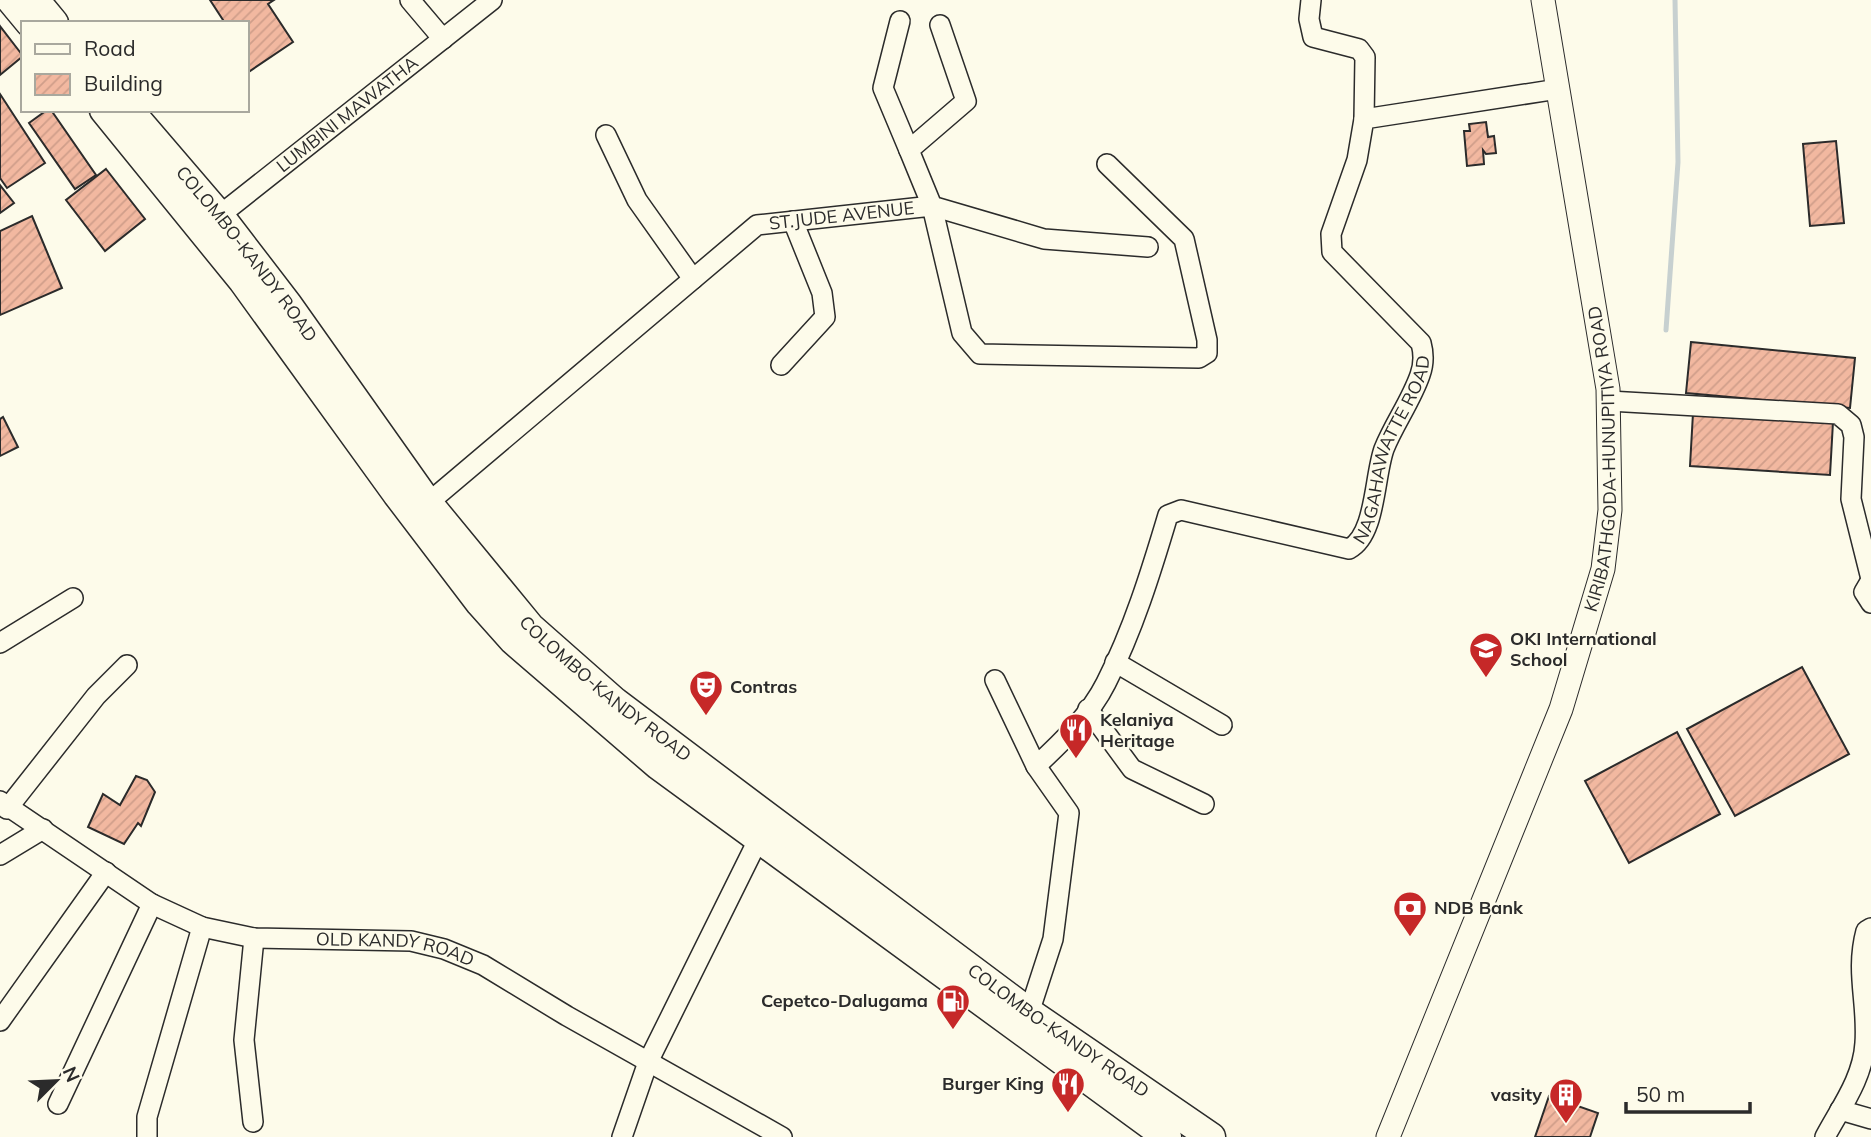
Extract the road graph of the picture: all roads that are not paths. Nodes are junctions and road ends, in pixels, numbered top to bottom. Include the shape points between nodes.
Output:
1 (11, 0) edge
2 (35, 0) edge
3 (410, 0) edge
4 (492, 0) edge
5 (1311, 0) edge
6 (1543, 0) edge
7 (28, 21) edge
8 (52, 21) edge
9 (900, 21) dead end
10 (940, 24) dead end
11 (443, 39) junction
12 (1558, 89) junction
13 (106, 112) edge
14 (130, 112) edge
15 (1364, 119) junction
16 (606, 135) dead end
17 (909, 149) junction
18 (1107, 164) dead end
19 (932, 206) junction
20 (793, 221) junction
21 (210, 222) junction
22 (1148, 247) dead end
23 (693, 279) junction
24 (781, 365) dead end
25 (1609, 401) junction
26 (421, 509) junction
27 (1871, 579) edge
28 (73, 598) dead end
29 (1871, 603) edge
30 (0, 643) edge
31 (1115, 662) junction
32 (127, 665) dead end
33 (995, 680) dead end
34 (1088, 709) junction
35 (1222, 725) dead end
36 (1037, 766) junction
37 (1205, 804) dead end
38 (4, 805) edge
39 (763, 828) junction
40 (43, 829) junction
41 (0, 855) edge
42 (106, 872) junction
43 (152, 904) junction
44 (202, 927) junction
45 (1871, 928) edge
46 (254, 938) junction
47 (0, 1021) edge
48 (1026, 1022) junction
49 (648, 1062) junction
50 (58, 1104) dead end
51 (1840, 1110) junction
52 (1871, 1119) edge
53 (253, 1122) dead end
54 (147, 1137) edge
55 (622, 1137) edge
56 (782, 1137) edge
57 (1167, 1137) edge
58 (1211, 1137) edge
59 (1388, 1137) edge
60 (1825, 1137) edge

1 - 7 highway
2 - 8 highway
3 - 11 street
4 - 11 street, LUMBINI MAWATHA
5 - 15 street, NAGAHAWATTE ROAD via 1308,19 1313,37 1359,49 1364,57
6 - 12 main road, KIRIBATHGODA-HUNUPITIYA ROAD
9 - 17 street via 883,88
10 - 17 street via 966,101
11 - 21 street, LUMBINI MAWATHA
12 - 15 street
12 - 25 main road, KIRIBATHGODA-HUNUPITIYA ROAD
13 - 21 highway, COLOMBO-KANDY ROAD
14 - 21 highway, COLOMBO-KANDY ROAD
15 - 31 street, NAGAHAWATTE ROAD via 1357,160 1331,234 1332,252 1421,343 1424,356 1421,374 1384,450 1365,531 1349,549 1181,510 1168,515 1148,583
16 - 23 street via 637,200
17 - 19 street
18 - 19 street, ST.JUDE AVENUE via 1184,239 1208,340 1207,353 1199,358 980,354 962,333
19 - 20 street, ST.JUDE AVENUE
19 - 22 street via 1044,239
20 - 23 street, ST.JUDE AVENUE via 757,225
20 - 24 street via 822,293 825,317
21 - 26 highway, COLOMBO-KANDY ROAD via 283,335
23 - 26 street, ST.JUDE AVENUE
25 - 27 street via 1838,414 1851,425 1854,437 1851,499
25 - 59 main road, KIRIBATHGODA-HUNUPITIYA ROAD via 1610,510 1603,569 1589,617 1524,807
26 - 39 highway, COLOMBO-KANDY ROAD via 480,603 513,640 658,765
27 - 29 street via 1864,592
28 - 30 street
31 - 34 street, NAGAHAWATTE ROAD
31 - 35 street
32 - 38 street
33 - 36 street
34 - 36 street, NAGAHAWATTE ROAD
34 - 37 street via 1132,769
36 - 48 street via 1069,813 1069,822 1053,939
38 - 40 street, OLD KANDY ROAD
39 - 48 highway, COLOMBO-KANDY ROAD
39 - 49 street
40 - 41 street
40 - 42 street, OLD KANDY ROAD
42 - 43 street, OLD KANDY ROAD
42 - 47 street
43 - 44 street, OLD KANDY ROAD
43 - 50 street
44 - 46 street, OLD KANDY ROAD
44 - 54 street via 147,1117
45 - 51 street via 1866,930 1859,956 1865,1045 1852,1091
46 - 49 street, OLD KANDY ROAD via 411,941 444,948 483,965
46 - 53 street via 244,1040
48 - 57 highway, COLOMBO-KANDY ROAD
48 - 58 highway, COLOMBO-KANDY ROAD
49 - 55 street
49 - 56 street, OLD KANDY ROAD
51 - 52 street
51 - 60 street

